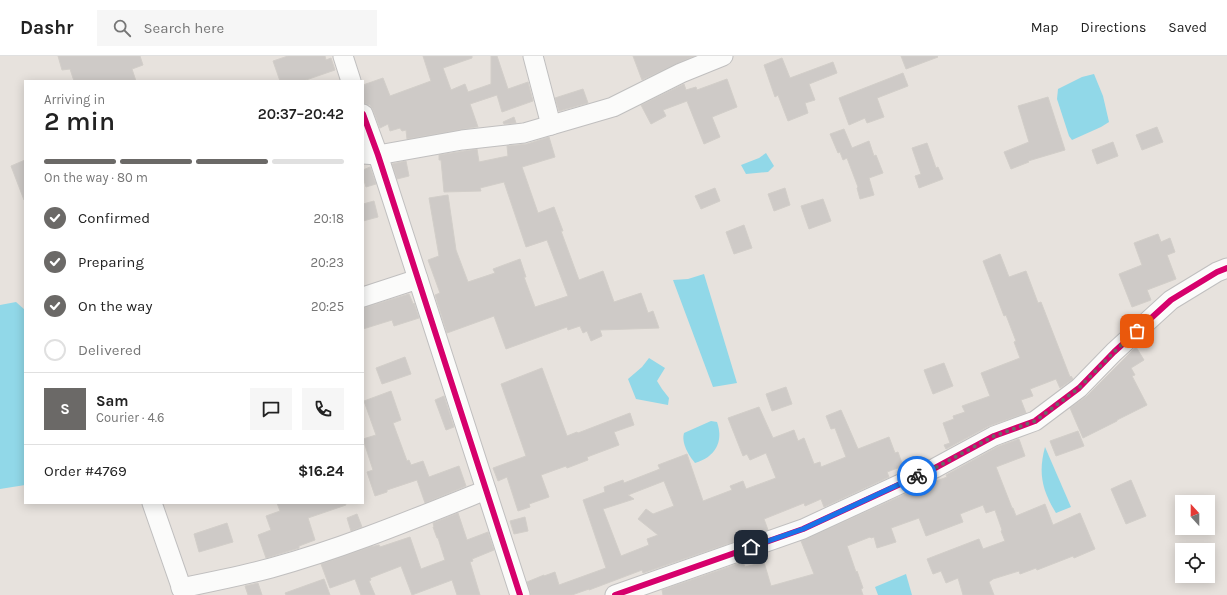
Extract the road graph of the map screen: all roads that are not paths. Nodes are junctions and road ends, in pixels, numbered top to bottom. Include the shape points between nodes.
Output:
1 (343, 56) edge
2 (533, 56) edge
3 (723, 56) edge
4 (351, 80) edge
5 (364, 120) edge
6 (551, 124) junction
7 (370, 155) edge
8 (1227, 268) edge
9 (418, 280) junction
10 (364, 298) edge
11 (486, 490) junction
12 (152, 504) edge
13 (182, 592) edge
14 (520, 595) edge
15 (615, 595) edge

1 - 4 street
2 - 6 street
3 - 6 street via 681,73 613,107
5 - 7 street
6 - 7 street via 524,133
7 - 9 street
8 - 15 street via 1171,300 1079,388 1035,421 994,436 935,468 803,529
9 - 10 street
9 - 11 street
11 - 13 street via 405,523 321,552
11 - 14 street
12 - 13 street

